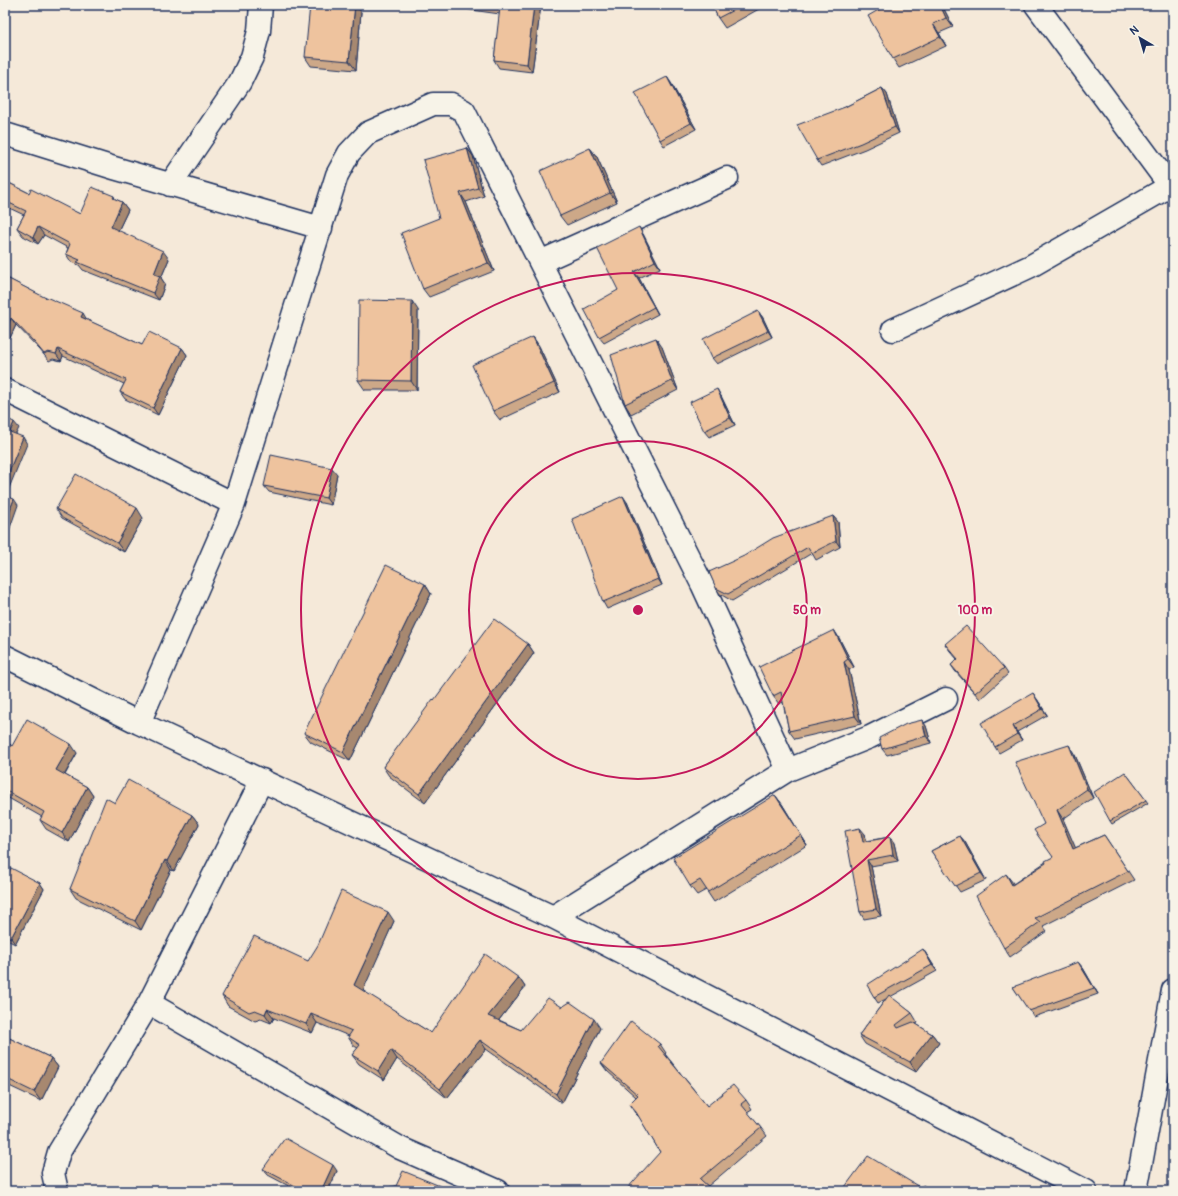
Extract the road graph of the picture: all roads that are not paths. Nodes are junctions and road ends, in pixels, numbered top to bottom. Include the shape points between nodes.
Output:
1 (261, 5) edge
2 (1036, 5) edge
3 (5, 134) edge
4 (727, 178) dead end
5 (170, 185) junction
6 (1172, 188) edge
7 (321, 228) junction
8 (540, 262) junction
9 (893, 330) dead end
10 (5, 390) edge
11 (234, 504) junction
12 (5, 656) edge
13 (946, 699) dead end
14 (139, 723) junction
15 (788, 770) junction
16 (262, 780) junction
17 (553, 917) junction
18 (1173, 990) edge
19 (149, 1003) junction
20 (58, 1191) edge
21 (498, 1191) edge
22 (1086, 1191) edge
23 (1136, 1191) edge

1 - 5 street via 259,31 252,58 240,82
2 - 6 street
3 - 5 street
4 - 8 street
5 - 7 street
6 - 9 street via 1030,266
7 - 8 street via 337,175 349,153 368,132 433,104 451,104 464,111
7 - 11 street
8 - 15 street via 702,584
10 - 11 street
11 - 14 street
12 - 14 street
13 - 15 street via 870,737
14 - 16 street
15 - 17 street
16 - 17 street
16 - 19 street
17 - 22 street
18 - 23 street
19 - 20 street via 59,1152 53,1173
19 - 21 street via 400,1148

